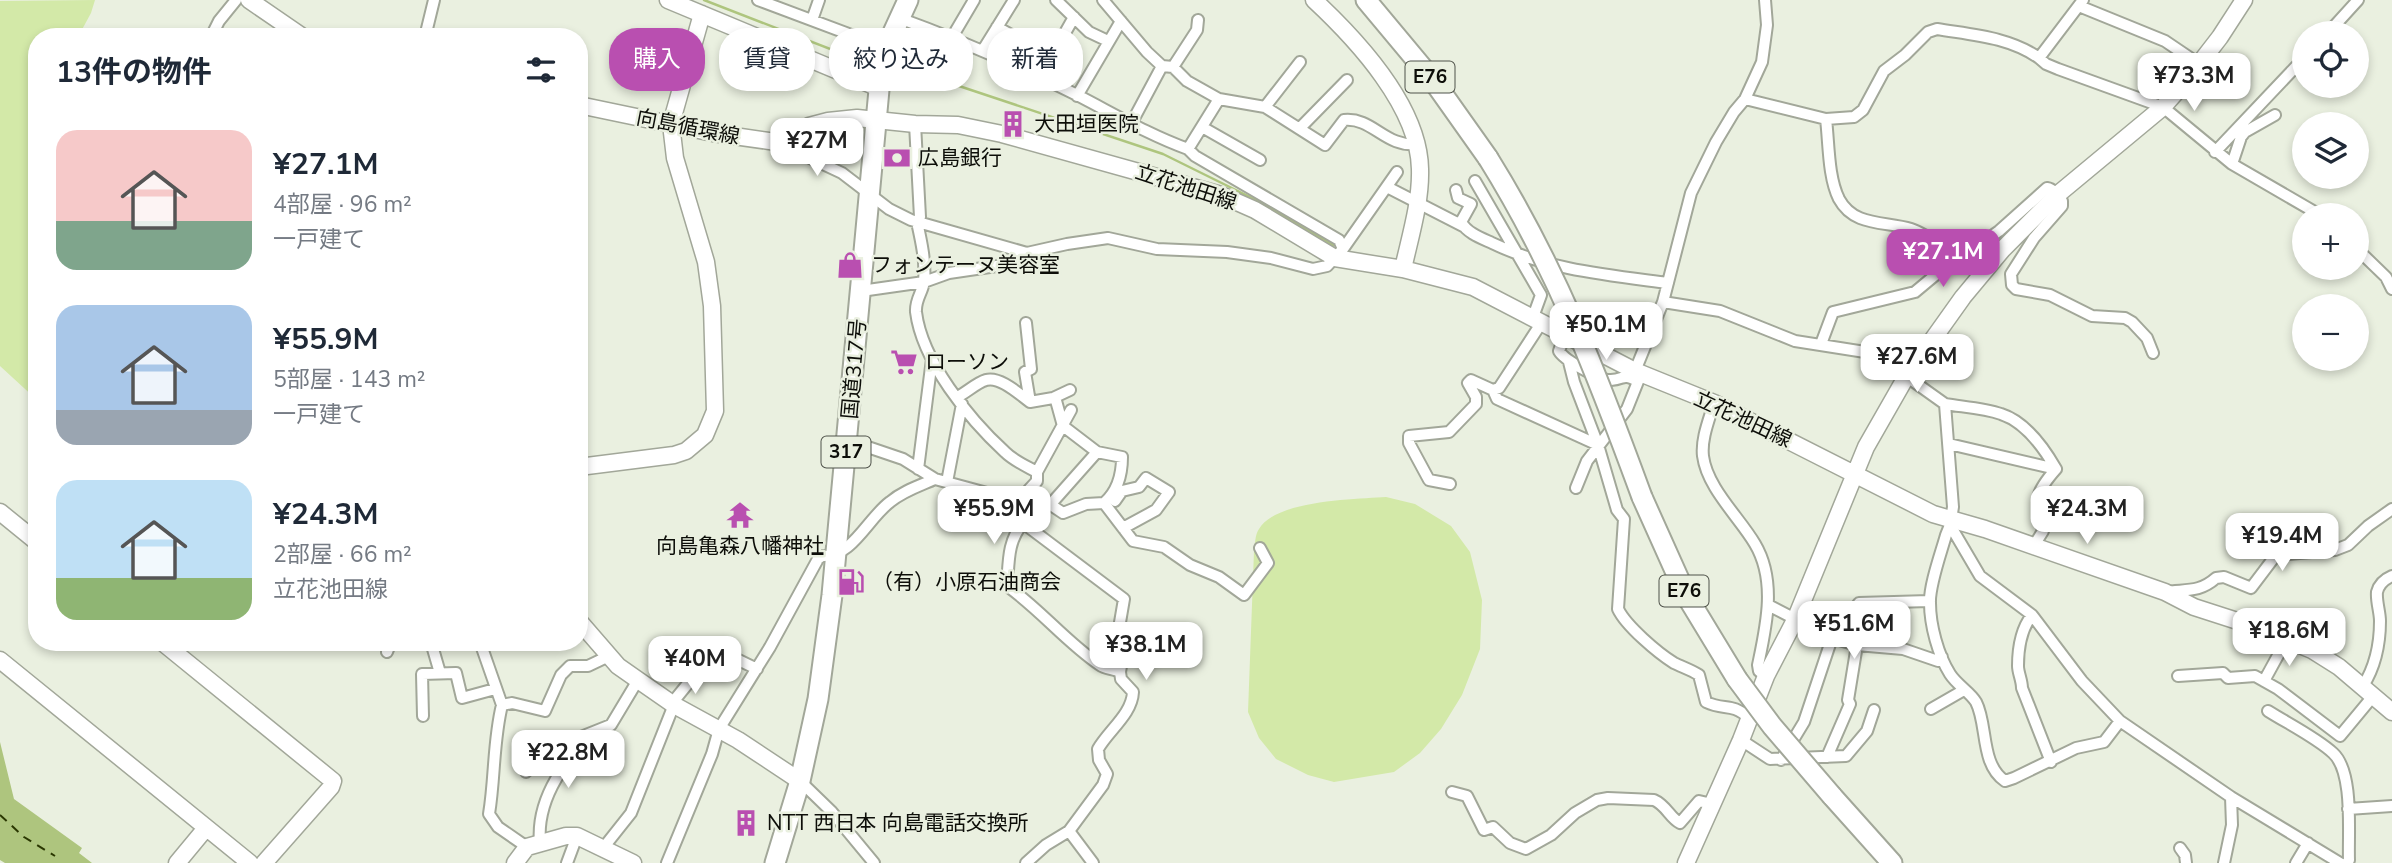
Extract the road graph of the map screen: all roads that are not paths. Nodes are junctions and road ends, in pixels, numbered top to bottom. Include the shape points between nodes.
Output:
1 (236, 0) edge
2 (250, 0) edge
3 (434, 0) edge
4 (668, 0) edge
5 (758, 0) edge
6 (819, 0) edge
7 (908, 0) edge
8 (974, 0) edge
9 (1014, 0) edge
10 (1056, 0) edge
11 (1103, 0) edge
12 (1120, 0) edge
13 (1314, 0) edge
14 (1366, 0) edge
15 (1765, 0) edge
16 (2244, 0) edge
17 (2358, 0) edge
18 (776, 3) edge
19 (2081, 3) edge
20 (1112, 11) junction
21 (702, 14) junction
22 (1074, 17) junction
23 (899, 18) junction
24 (812, 20) junction
25 (1198, 20) dead end
26 (1121, 21) junction
27 (2339, 21) edge
28 (998, 27) joint
29 (216, 28) edge
30 (289, 28) edge
31 (427, 28) edge
32 (829, 28) edge
33 (895, 28) edge
34 (924, 28) edge
35 (957, 28) edge
36 (1068, 28) edge
37 (1108, 41) junction
38 (973, 47) edge
39 (983, 50) junction
40 (987, 52) edge
41 (2039, 58) junction
42 (1300, 62) dead end
43 (829, 63) edge
44 (2199, 64) junction
45 (1168, 66) junction
46 (2292, 71) edge
47 (1347, 80) dead end
48 (879, 91) edge
49 (1067, 91) edge
50 (1077, 96) junction
51 (1219, 99) junction
52 (1745, 99) junction
53 (588, 106) edge
54 (1265, 107) junction
55 (2163, 107) junction
56 (2275, 115) dead end
57 (1826, 119) junction
58 (876, 120) junction
59 (671, 124) junction
60 (915, 124) junction
61 (1131, 124) junction
62 (1202, 127) junction
63 (1300, 128) junction
64 (776, 142) junction
65 (1418, 144) junction
66 (1188, 149) junction
67 (2214, 152) junction
68 (1260, 160) dead end
69 (2232, 164) junction
70 (1397, 172) dead end
71 (1475, 181) dead end
72 (1387, 187) junction
73 (1456, 190) dead end
74 (870, 194) junction
75 (2057, 195) junction
76 (1417, 202) junction
77 (2299, 203) edge
78 (918, 222) junction
79 (1463, 226) junction
80 (1027, 253) junction
81 (1339, 254) junction
82 (1519, 256) junction
83 (1957, 257) junction
84 (2369, 261) edge
85 (1403, 269) junction
86 (924, 282) junction
87 (1668, 283) junction
88 (2392, 289) edge
89 (861, 291) junction
90 (1663, 302) junction
91 (1538, 319) junction
92 (1026, 323) dead end
93 (1564, 334) junction
94 (1821, 344) junction
95 (2153, 353) dead end
96 (932, 359) junction
97 (1569, 362) junction
98 (1638, 375) junction
99 (1906, 377) junction
100 (1070, 390) dead end
101 (1493, 390) junction
102 (1055, 397) junction
103 (959, 400) junction
104 (1030, 402) junction
105 (1714, 403) junction
106 (1945, 404) junction
107 (1071, 410) dead end
108 (1063, 426) junction
109 (847, 440) junction
110 (1949, 444) junction
111 (1598, 445) junction
112 (1097, 452) junction
113 (588, 466) edge
114 (918, 469) junction
115 (2056, 469) junction
116 (1037, 472) junction
117 (1855, 473) junction
118 (935, 479) junction
119 (947, 482) junction
120 (1450, 484) dead end
121 (1576, 488) dead end
122 (1030, 491) junction
123 (1050, 505) junction
124 (1107, 505) junction
125 (2392, 509) edge
126 (0, 512) edge
127 (1951, 522) junction
128 (1023, 523) junction
129 (1123, 528) junction
130 (28, 535) edge
131 (2033, 547) junction
132 (1260, 548) dead end
133 (836, 556) junction
134 (2392, 576) edge
135 (2165, 592) junction
136 (1929, 601) junction
137 (1768, 605) junction
138 (2032, 615) junction
139 (1795, 620) junction
140 (588, 632) edge
141 (1832, 638) junction
142 (2287, 639) junction
143 (1857, 645) junction
144 (173, 651) edge
145 (434, 651) edge
146 (483, 651) edge
147 (609, 656) junction
148 (1942, 657) junction
149 (0, 660) edge
150 (757, 669) junction
151 (1120, 672) junction
152 (440, 673) junction
153 (1766, 676) junction
154 (2178, 676) dead end
155 (638, 680) junction
156 (2264, 681) junction
157 (495, 689) junction
158 (1964, 690) junction
159 (2369, 691) junction
160 (502, 705) junction
161 (674, 705) junction
162 (1931, 709) dead end
163 (1874, 710) dead end
164 (2268, 711) dead end
165 (2392, 712) edge
166 (423, 716) dead end
167 (1749, 718) junction
168 (2315, 718) junction
169 (2120, 721) junction
170 (719, 729) junction
171 (2302, 733) junction
172 (576, 739) junction
173 (1741, 740) junction
174 (1827, 757) junction
175 (1781, 760) junction
176 (2051, 762) junction
177 (526, 772) dead end
178 (800, 781) junction
179 (1452, 792) dead end
180 (2231, 797) junction
181 (1712, 804) junction
182 (2392, 806) edge
183 (2348, 809) junction
184 (206, 828) junction
185 (1069, 831) junction
186 (578, 835) junction
187 (2308, 844) junction
188 (533, 845) junction
189 (604, 847) junction
190 (2180, 848) dead end
191 (177, 863) edge
192 (250, 863) edge
193 (264, 863) edge
194 (515, 863) edge
195 (567, 863) edge
196 (633, 863) edge
197 (667, 863) edge
198 (775, 863) edge
199 (874, 863) edge
200 (1026, 863) edge
201 (1093, 863) edge
202 (1686, 863) edge
203 (1892, 863) edge
204 (2186, 863) edge
205 (2224, 863) edge
206 (2296, 863) edge
207 (2340, 863) edge
208 (2347, 863) edge

1 - 29 street
2 - 30 street
3 - 31 street
4 - 21 street
5 - 18 street
6 - 24 street
7 - 23 highway, 国道317号 / 317
8 - 35 street
9 - 28 street
10 - 22 street
11 - 20 street
12 - 20 street
13 - 65 street via 1375,67 1406,115
14 - 203 highway, E76, bridge via 1432,79 1524,217 1594,366 1642,497 1711,640 1772,726
15 - 52 street via 1762,62
16 - 44 street
17 - 27 street
18 - 24 street
19 - 41 street
19 - 44 street via 2165,41
20 - 26 street
21 - 43 street
21 - 59 street
22 - 36 street
22 - 37 street via 1089,32
23 - 33 highway, 国道317号 / 317
23 - 34 street
24 - 32 street
25 - 45 street via 1196,30
26 - 37 street
26 - 45 street via 1147,52
28 - 39 street
37 - 50 street
38 - 39 street
39 - 40 street
41 - 55 street
41 - 57 street via 2022,46 1937,29 1884,71 1863,110 1854,117
42 - 54 street
44 - 55 street
45 - 51 street
45 - 61 street
46 - 67 street
47 - 63 street
48 - 58 highway, 国道317号 / 317
49 - 50 street
50 - 61 street
51 - 54 street
51 - 62 street
52 - 57 street
52 - 87 street via 1690,193
53 - 59 street, 向島循環線
54 - 63 street
55 - 67 street
55 - 75 street
56 - 69 street via 2245,132
57 - 83 street via 1833,179 1849,213 1868,222 1919,232
58 - 60 street, 立花池田線
58 - 64 street via 828,121
58 - 74 highway, 国道317号 / 317
59 - 64 street, 向島循環線
59 - 113 street via 675,158 706,262 712,306 712,424 686,451
60 - 78 street
60 - 81 street, 立花池田線 via 958,125 1002,134 1221,195
61 - 66 street
62 - 66 street
62 - 68 street
63 - 65 street via 1325,145 1344,120 1358,119 1400,144
64 - 74 street via 842,173
65 - 76 street
66 - 81 street via 1339,240
67 - 69 street
69 - 77 street
70 - 72 street
71 - 82 street
72 - 76 street
72 - 81 street
73 - 79 street via 1458,198 1471,204
74 - 78 street
74 - 89 highway, 国道317号 / 317
75 - 83 street via 2047,188 1999,231
75 - 95 street via 2062,206 2011,274 2012,285 2050,295 2092,316 2125,318 2147,338
75 - 99 street via 1963,297
76 - 79 street
76 - 85 street
78 - 80 street
78 - 86 street
79 - 82 street
80 - 81 street via 1108,238 1157,250 1227,252 1313,268 1326,266
80 - 86 street via 1010,264 948,273
81 - 85 street, 立花池田線
82 - 87 street via 1571,270
82 - 91 street via 1541,295
83 - 94 street via 1915,292 1833,312
84 - 88 street
85 - 91 street, 立花池田線 via 1473,287
86 - 89 street
86 - 96 street via 916,300 917,315
87 - 90 street
89 - 109 highway, 国道317号 / 317
90 - 94 street via 1720,311 1794,341
90 - 98 street
91 - 93 street, 立花池田線
91 - 101 street via 1511,372
92 - 104 street via 1031,369 1024,372
93 - 97 street via 1559,351
93 - 98 street, 立花池田線
94 - 99 street via 1865,352
96 - 103 street
96 - 114 street
97 - 98 street via 1607,380
97 - 111 street
98 - 105 street, 立花池田線
98 - 111 street via 1627,409
99 - 106 street
99 - 117 street
100 - 102 street
101 - 111 street via 1497,399
101 - 120 street via 1471,380 1469,388 1476,404 1455,428 1409,436 1429,480
102 - 104 street
102 - 108 street
103 - 104 street via 983,381 993,380
103 - 116 street via 1005,452
103 - 119 street
105 - 117 street, 立花池田線
105 - 137 street via 1703,456 1709,475 1756,545
106 - 110 street
106 - 115 street via 2001,414 2018,424
107 - 108 street
108 - 112 street
108 - 116 street
109 - 114 street via 887,452
109 - 133 highway, 国道317号 / 317
110 - 115 street
110 - 127 street
111 - 121 street
111 - 167 street via 1617,510 1624,519 1618,609 1674,663 1699,675 1706,702 1734,707
112 - 123 street
112 - 124 street via 1122,457 1122,470
114 - 118 street
115 - 131 street via 2038,495 2043,531
116 - 122 street
117 - 127 street, 立花池田線
117 - 139 street
118 - 119 street
118 - 133 street via 887,503
119 - 122 street via 998,496
122 - 123 street
122 - 128 street
123 - 124 street via 1063,513 1086,504
124 - 129 street
124 - 129 street via 1146,478 1169,492 1156,510
125 - 135 street via 2348,545 2276,555 2251,588 2224,577 2197,590
126 - 130 street
127 - 131 street, 立花池田線 via 1985,528
127 - 136 street
127 - 138 street via 1980,576
128 - 151 street via 1124,599 1118,634 1124,648
128 - 151 street via 1010,546 1007,586 1102,667
129 - 132 street via 1133,541 1164,547 1244,595 1268,563
131 - 135 street, 立花池田線
133 - 150 street via 818,559
133 - 178 highway, 国道317号 / 317 via 818,699
134 - 159 street via 2377,592 2378,647
135 - 142 street, 立花池田線 via 2194,607
136 - 141 street via 1859,603
136 - 148 street
137 - 139 street
137 - 153 street via 1758,665
138 - 169 street via 2082,681
138 - 176 street via 2023,626 2018,670
139 - 141 street
139 - 153 street
140 - 147 street
141 - 143 street
141 - 175 street via 1804,722
142 - 156 street
142 - 159 street, 立花池田線 via 2312,650
143 - 148 street via 1903,649 1938,661
143 - 174 street via 1850,704
144 - 193 street via 333,781
145 - 152 street
146 - 157 street
147 - 155 street
147 - 160 street via 588,666 569,666 545,711
148 - 158 street
149 - 184 street
150 - 161 street via 716,649
150 - 170 street
151 - 185 street via 1133,692 1133,701 1098,749 1107,774
152 - 157 street via 456,673 462,698
152 - 166 street via 422,674
153 - 167 street
154 - 156 street via 2223,673 2228,678 2255,676
155 - 161 street
155 - 172 street via 611,725
156 - 168 street
157 - 160 street
158 - 162 street
158 - 176 street via 1976,702 1998,776 2005,781
159 - 165 street, 立花池田線
159 - 168 street via 2340,736
160 - 188 street via 489,814 498,827
161 - 170 street
161 - 189 street via 631,813
163 - 174 street via 1867,731 1846,756
164 - 171 street
167 - 173 street
168 - 171 street
169 - 176 street via 2104,742 2076,748
169 - 180 street
170 - 178 street
170 - 197 street
171 - 183 street via 2335,754 2343,770
172 - 177 street via 540,756
172 - 188 street via 546,801
173 - 175 street via 1770,759
173 - 181 street
174 - 175 street
178 - 198 highway, 国道317号 / 317
178 - 199 street
179 - 181 street via 1467,796 1484,830 1493,827 1510,843 1526,849 1597,800 1654,800 1680,822 1699,801
180 - 187 street
180 - 205 street via 2232,825
181 - 202 street
182 - 183 street
183 - 208 street
184 - 191 street
184 - 192 street
185 - 200 street
185 - 201 street
186 - 188 street
186 - 189 street
186 - 195 street
187 - 206 street
187 - 207 street
188 - 194 street
189 - 196 street
190 - 204 street

